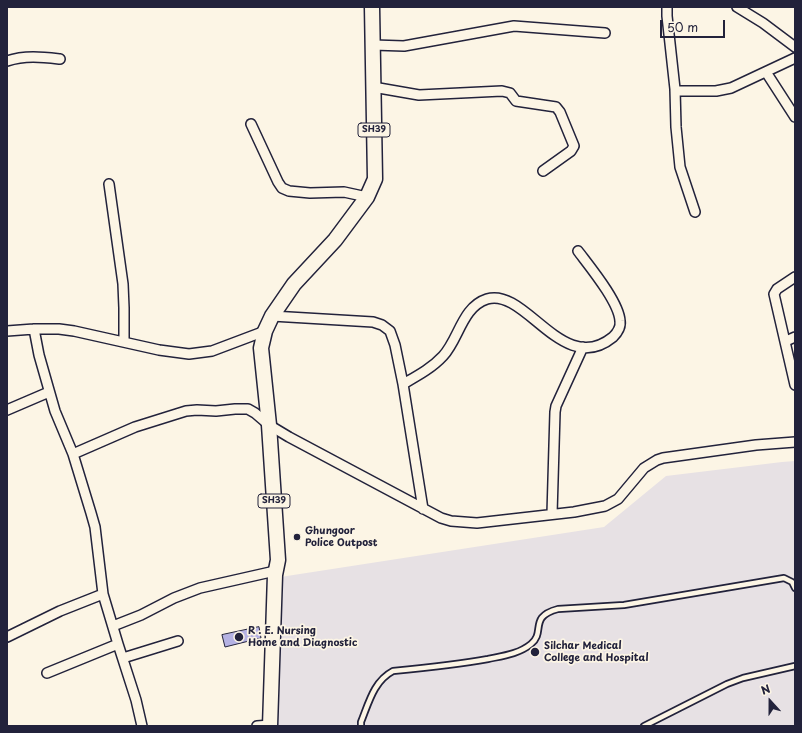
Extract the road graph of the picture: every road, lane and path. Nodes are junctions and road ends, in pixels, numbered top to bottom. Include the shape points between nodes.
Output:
1 (372, 7) edge
2 (667, 7) edge
3 (737, 7) edge
4 (605, 33) dead end
5 (373, 45) junction
6 (795, 47) edge
7 (795, 58) edge
8 (60, 59) dead end
9 (7, 61) edge
10 (766, 72) junction
11 (374, 87) junction
12 (675, 91) junction
13 (795, 117) edge
14 (251, 124) dead end
15 (543, 171) dead end
16 (110, 184) dead end
17 (367, 197) junction
18 (695, 212) dead end
19 (578, 251) dead end
20 (795, 277) edge
21 (272, 316) junction
22 (34, 328) junction
23 (7, 331) edge
24 (265, 331) junction
25 (795, 337) edge
26 (124, 341) junction
27 (786, 341) junction
28 (583, 347) junction
29 (403, 384) junction
30 (795, 385) edge
31 (49, 392) junction
32 (7, 410) edge
33 (269, 425) junction
34 (795, 442) edge
35 (72, 454) junction
36 (423, 509) junction
37 (552, 514) junction
38 (275, 570) junction
39 (795, 588) edge
40 (103, 594) junction
41 (113, 626) junction
42 (7, 637) edge
43 (178, 641) dead end
44 (118, 644) junction
45 (123, 658) junction
46 (795, 666) edge
47 (47, 673) dead end
48 (142, 726) edge
49 (265, 726) edge
50 (361, 726) edge
51 (644, 726) edge

1 - 5 main road, SH39
2 - 12 street
3 - 6 street
4 - 5 street via 514,26 404,46
5 - 11 main road, SH39
7 - 10 street
8 - 9 street via 31,56
10 - 12 street via 723,90
10 - 13 street
11 - 15 street via 419,96 502,91 510,93 516,101 556,107 574,146
11 - 17 main road, SH39 via 375,179
12 - 18 street via 680,167
14 - 17 street via 282,188 310,193 344,192
16 - 26 street via 123,284
17 - 21 main road, SH39 via 335,240 294,284
19 - 28 street via 615,306 620,322 616,334 608,341 596,346
20 - 27 street via 774,294
21 - 24 main road, SH39
21 - 29 street via 347,319 382,325 393,337
22 - 23 street
22 - 26 street via 74,331
22 - 31 street
24 - 26 street via 212,351 189,354
24 - 33 main road, SH39 via 261,348
25 - 27 street
27 - 30 street
28 - 29 street via 564,342 511,303 498,298 488,299 479,302 469,312 444,355
28 - 37 street via 556,406
29 - 36 street
31 - 32 street
31 - 35 street
33 - 35 street via 248,409 186,411 135,427
33 - 36 street
33 - 38 main road, SH39 via 278,560
34 - 37 street via 727,448 657,460 644,468 611,504
35 - 40 street via 95,527
36 - 37 street via 461,523
38 - 41 street via 200,588
38 - 49 main road, SH39
39 - 50 lane via 792,582 784,578 624,605 548,611 539,620 536,638 522,650 506,656 459,665 393,671 377,685
40 - 41 street
40 - 42 street via 60,610
41 - 44 street
43 - 45 street
44 - 45 street
44 - 47 street
45 - 48 street
46 - 51 lane via 727,684

